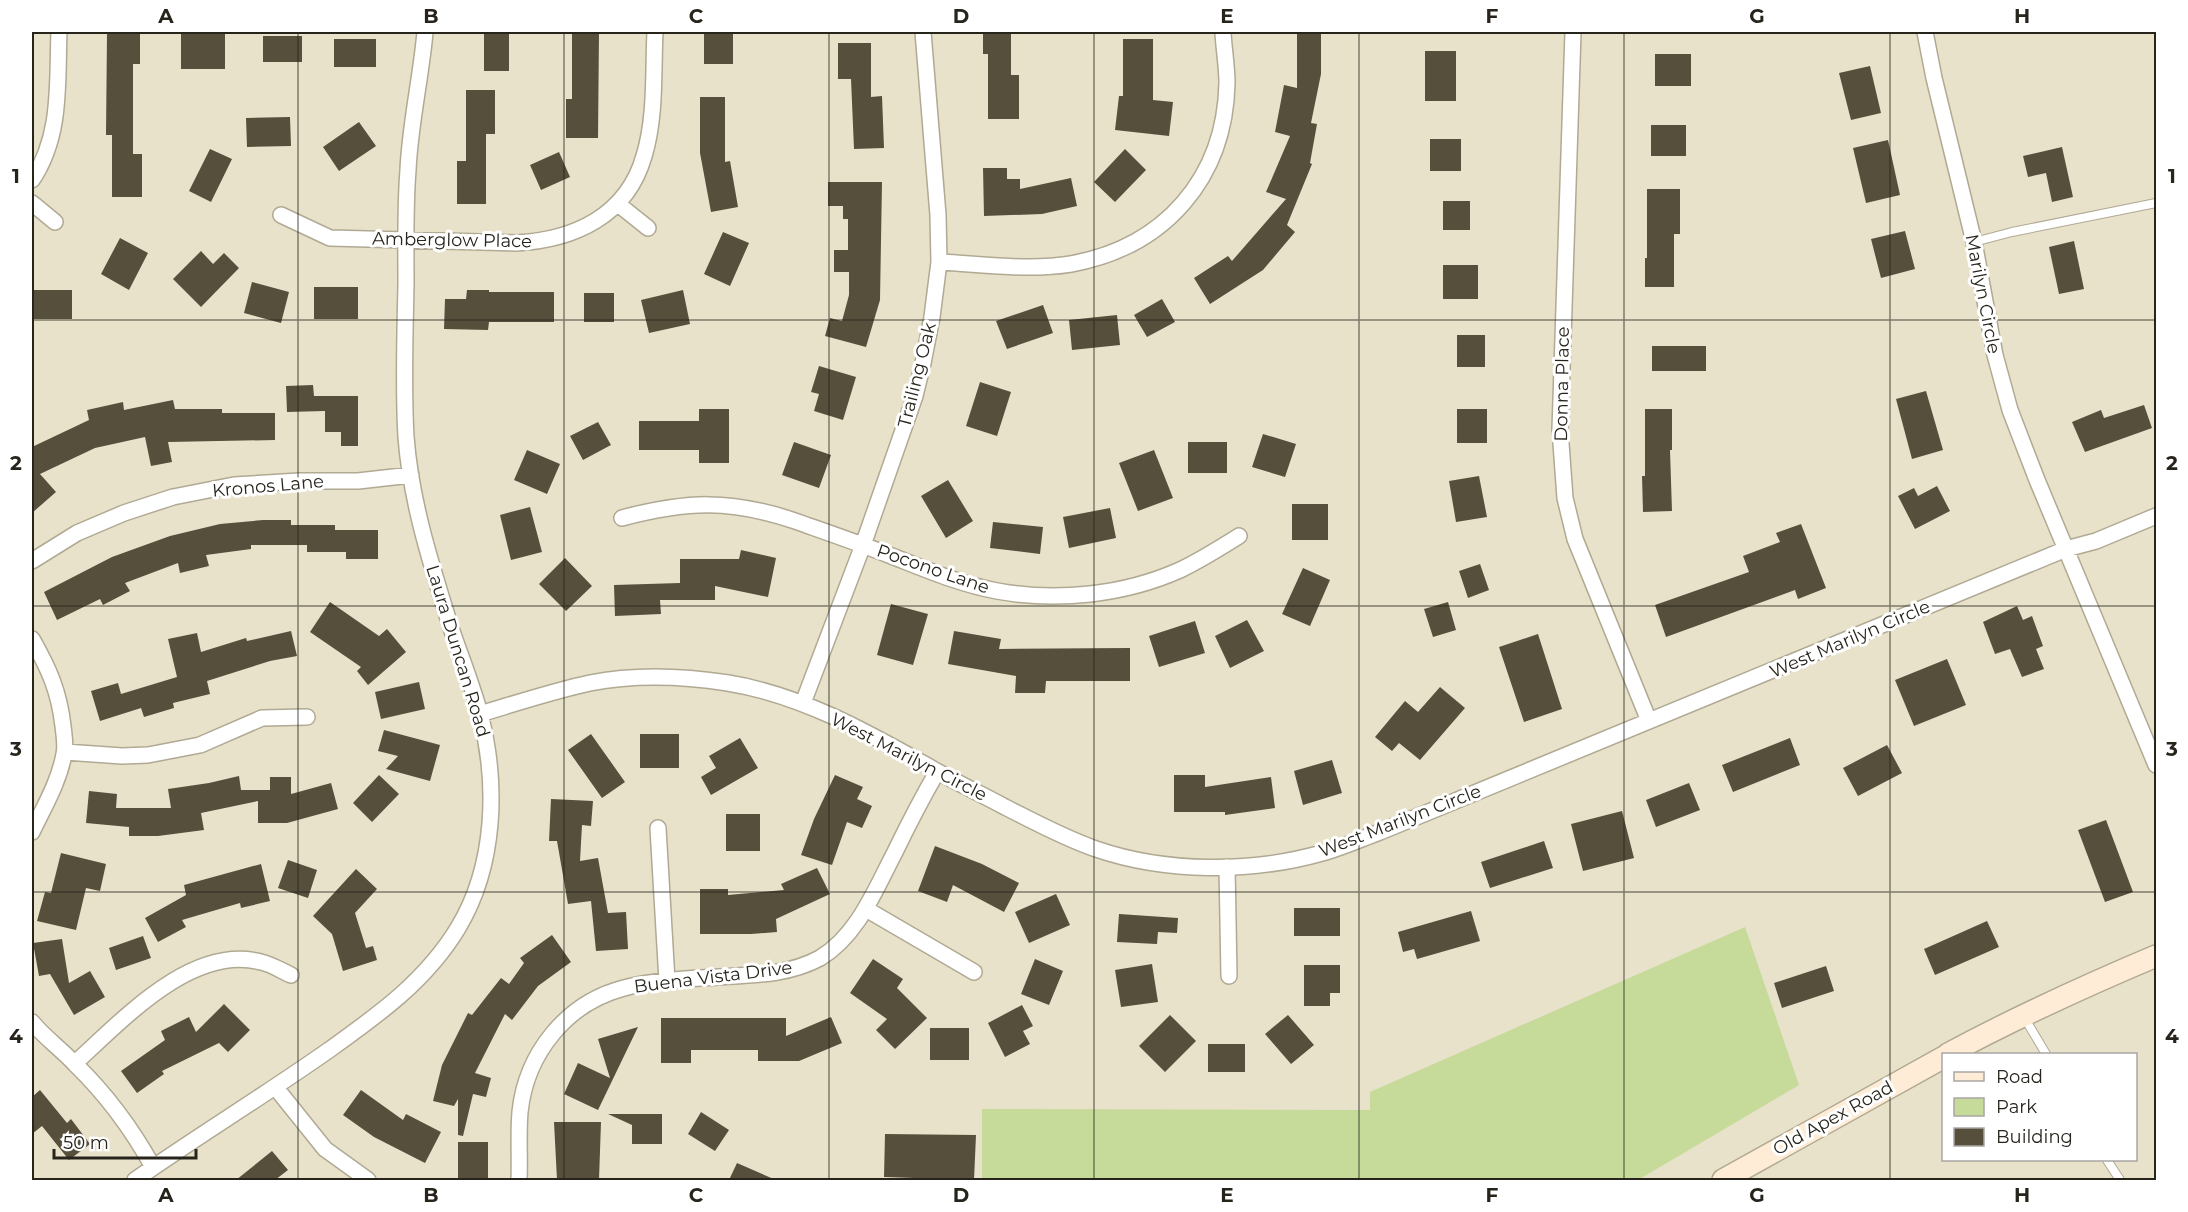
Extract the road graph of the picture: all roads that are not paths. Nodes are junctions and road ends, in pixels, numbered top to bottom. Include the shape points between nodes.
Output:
1 (59, 32) edge
2 (426, 32) edge
3 (655, 32) edge
4 (923, 32) edge
5 (1573, 32) edge
6 (1925, 32) edge
7 (1223, 33) dead end
8 (32, 180) edge
9 (2157, 202) edge
10 (32, 203) edge
11 (618, 204) junction
12 (281, 215) dead end
13 (54, 222) dead end
14 (648, 228) dead end
15 (406, 240) junction
16 (1974, 242) junction
17 (939, 262) junction
18 (411, 475) junction
19 (2157, 516) edge
20 (622, 518) dead end
21 (1239, 536) dead end
22 (863, 545) junction
23 (2066, 549) junction
24 (32, 561) edge
25 (32, 639) edge
26 (802, 703) junction
27 (480, 714) junction
28 (307, 717) dead end
29 (1649, 721) junction
30 (65, 752) junction
31 (2157, 765) edge
32 (937, 772) junction
33 (657, 828) dead end
34 (32, 832) edge
35 (1227, 867) junction
36 (866, 909) junction
37 (2157, 956) edge
38 (974, 972) dead end
39 (291, 975) dead end
40 (1229, 976) dead end
41 (667, 981) junction
42 (2023, 1016) junction
43 (32, 1022) edge
44 (1950, 1053) edge
45 (2045, 1053) edge
46 (1942, 1058) edge
47 (75, 1063) junction
48 (276, 1088) junction
49 (2108, 1161) edge
50 (153, 1167) junction
51 (135, 1180) edge
52 (368, 1180) edge
53 (519, 1180) edge
54 (1723, 1180) edge
55 (2120, 1180) edge

1 - 8 street via 55,122
2 - 15 street, Laura Duncan Road via 408,161
3 - 11 street, Amberglow Place via 651,114 644,157 632,185
4 - 17 street, Trailing Oak via 936,168
5 - 29 street, Donna Place via 1560,430 1562,472 1575,539
6 - 16 street, Marilyn Circle
7 - 17 street via 1227,83 1219,141 1197,187 1156,230 1129,246 1071,264 1037,267
9 - 16 lane
10 - 13 street
11 - 14 street
11 - 15 street, Amberglow Place via 588,225 541,241
12 - 15 street, Amberglow Place via 330,238
15 - 18 street, Laura Duncan Road via 404,400
16 - 23 street, Marilyn Circle via 2005,394
17 - 22 street, Trailing Oak via 918,385
18 - 24 street, Kronos Lane via 358,481 234,485 173,497 77,533
18 - 27 street, Laura Duncan Road via 434,575
19 - 23 street
20 - 22 street, Pocono Lane via 678,505 738,506
21 - 22 street, Pocono Lane via 1179,570 1145,583 1075,595 1038,596 954,580
22 - 26 street, Trailing Oak
23 - 29 street, West Marilyn Circle
23 - 31 street, Marilyn Circle
25 - 30 street via 56,687
26 - 27 street, West Marilyn Circle via 728,683 633,678 592,683
26 - 32 street, West Marilyn Circle via 881,740
27 - 48 street, Laura Duncan Road via 492,798 490,829 480,876 459,926 436,959 384,1011
28 - 30 street via 262,718 200,745 148,755
29 - 35 street, West Marilyn Circle via 1322,853
30 - 34 street via 57,781
32 - 35 street, West Marilyn Circle via 1097,849 1151,861
32 - 36 street, Buena Vista Drive
33 - 41 street
35 - 40 street
36 - 38 street
36 - 41 street, Buena Vista Drive via 833,947 803,965 761,974
37 - 42 main road
39 - 47 street via 262,962 231,959 208,965 184,975 144,1001
41 - 53 street, Buena Vista Drive via 605,994 586,1003 552,1034 530,1071 520,1112
42 - 44 main road
42 - 45 lane
43 - 47 street
46 - 54 main road, Old Apex Road
47 - 50 street via 114,1106
48 - 50 street, Laura Duncan Road
48 - 52 street via 325,1149
49 - 55 lane
50 - 51 street, Laura Duncan Road

